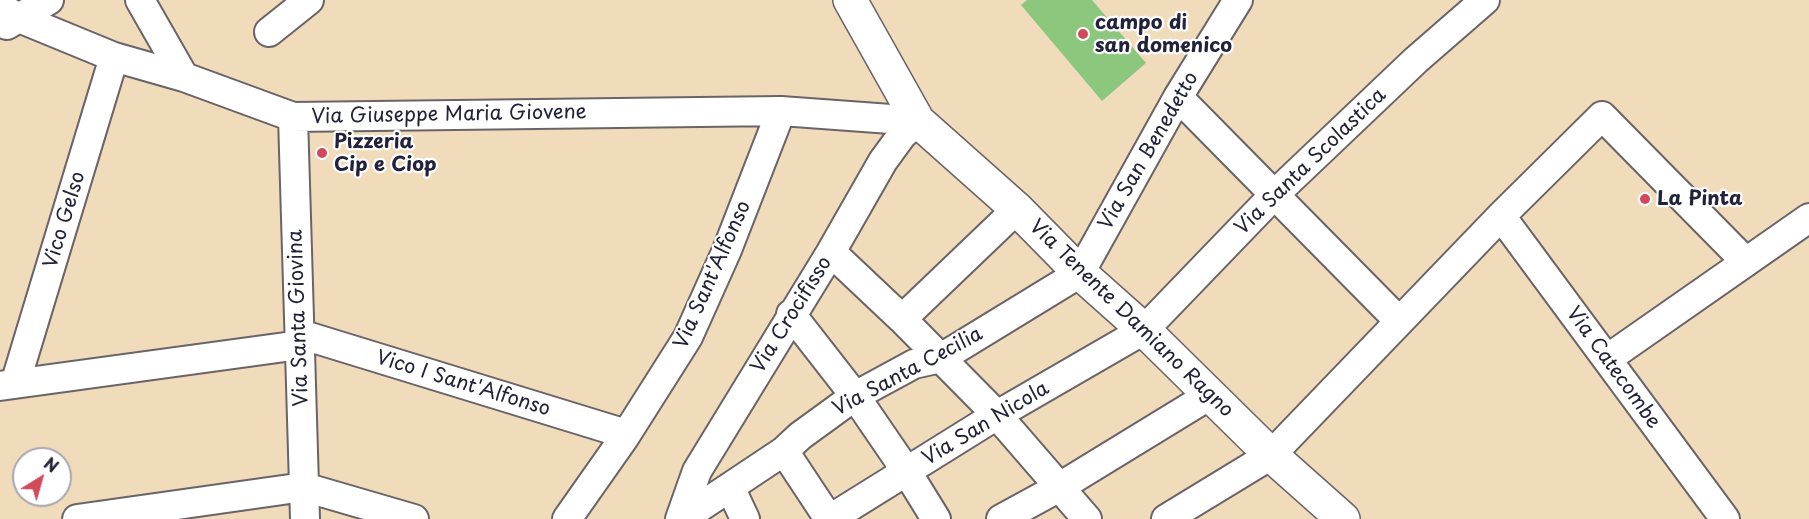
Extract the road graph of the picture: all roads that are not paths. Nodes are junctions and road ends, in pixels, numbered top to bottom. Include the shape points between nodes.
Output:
1 (49, 0) edge
2 (140, 0) edge
3 (309, 0) edge
4 (850, 0) edge
5 (1238, 0) edge
6 (1485, 0) edge
7 (6, 18) edge
8 (269, 32) dead end
9 (114, 57) junction
10 (184, 77) junction
11 (1179, 97) junction
12 (781, 111) junction
13 (293, 117) junction
14 (918, 121) junction
15 (1275, 194) junction
16 (1017, 209) junction
17 (1501, 216) junction
18 (1809, 218) edge
19 (831, 252) junction
20 (1746, 262) junction
21 (1080, 273) junction
22 (791, 314) junction
23 (902, 319) junction
24 (1400, 321) junction
25 (1144, 330) junction
26 (300, 340) junction
27 (940, 358) junction
28 (1607, 359) junction
29 (8, 385) edge
30 (1210, 395) junction
31 (855, 396) junction
32 (997, 415) junction
33 (627, 434) junction
34 (784, 451) junction
35 (1271, 455) junction
36 (907, 472) junction
37 (304, 487) junction
38 (730, 487) junction
39 (1058, 488) junction
40 (1341, 518) edge
41 (77, 519) edge
42 (305, 519) edge
43 (414, 519) edge
44 (567, 519) edge
45 (681, 519) edge
46 (745, 519) edge
47 (830, 519) edge
48 (936, 519) edge
49 (1000, 519) edge
50 (1086, 519) edge
51 (1166, 519) edge
52 (1725, 519) edge

1 - 7 street
2 - 10 street
3 - 8 street
4 - 14 street, Via Tenente Damiano Ragno
5 - 11 street, Via San Benedetto
6 - 15 street, Via Santa Scolastica
7 - 9 street, Via Giuseppe Maria Giovene
9 - 10 street, Via Giuseppe Maria Giovene
9 - 29 street, Vico Gelso
10 - 13 street, Via Giuseppe Maria Giovene
11 - 15 street
11 - 21 street, Via San Benedetto
12 - 13 street, Via Giuseppe Maria Giovene
12 - 14 street, Via Giuseppe Maria Giovene
12 - 33 street, Via Sant'Alfonso via 688,337
13 - 26 street, Via Santa Giovina
14 - 16 street, Via Tenente Damiano Ragno
14 - 19 street, Via Crocifisso via 883,161
15 - 24 street
15 - 25 street, Via Santa Scolastica
16 - 21 street, Via Tenente Damiano Ragno
16 - 23 street
17 - 20 street via 1602,116
17 - 24 street
17 - 28 street, Via Catecombe
18 - 20 street
19 - 22 street, Via Crocifisso
19 - 23 street
20 - 28 street
21 - 25 street, Via Tenente Damiano Ragno
21 - 27 street, Via Santa Cecilia
22 - 31 street
22 - 45 street, Via Crocifisso via 697,471
23 - 27 street
24 - 35 street
25 - 30 street, Via Tenente Damiano Ragno
25 - 32 street, Via San Nicola
26 - 29 street, Vico I Sant'Alfonso
26 - 33 street, Vico I Sant'Alfonso
26 - 37 street, Via Santa Giovina
27 - 31 street, Via Santa Cecilia via 914,364
27 - 32 street
28 - 52 street, Via Catecombe
30 - 35 street, Via Tenente Damiano Ragno
30 - 39 street
31 - 34 street, Via Santa Cecilia
31 - 36 street
32 - 36 street, Via San Nicola
32 - 39 street
33 - 44 street, Via Sant'Alfonso
34 - 38 street, Via Santa Cecilia
34 - 47 street
35 - 40 street, Via Tenente Damiano Ragno
35 - 51 street
36 - 47 street, Via San Nicola
36 - 48 street
37 - 41 street
37 - 42 street, Via Santa Giovina
37 - 43 street
38 - 45 street, Via Santa Cecilia
38 - 46 street
39 - 49 street
39 - 50 street

